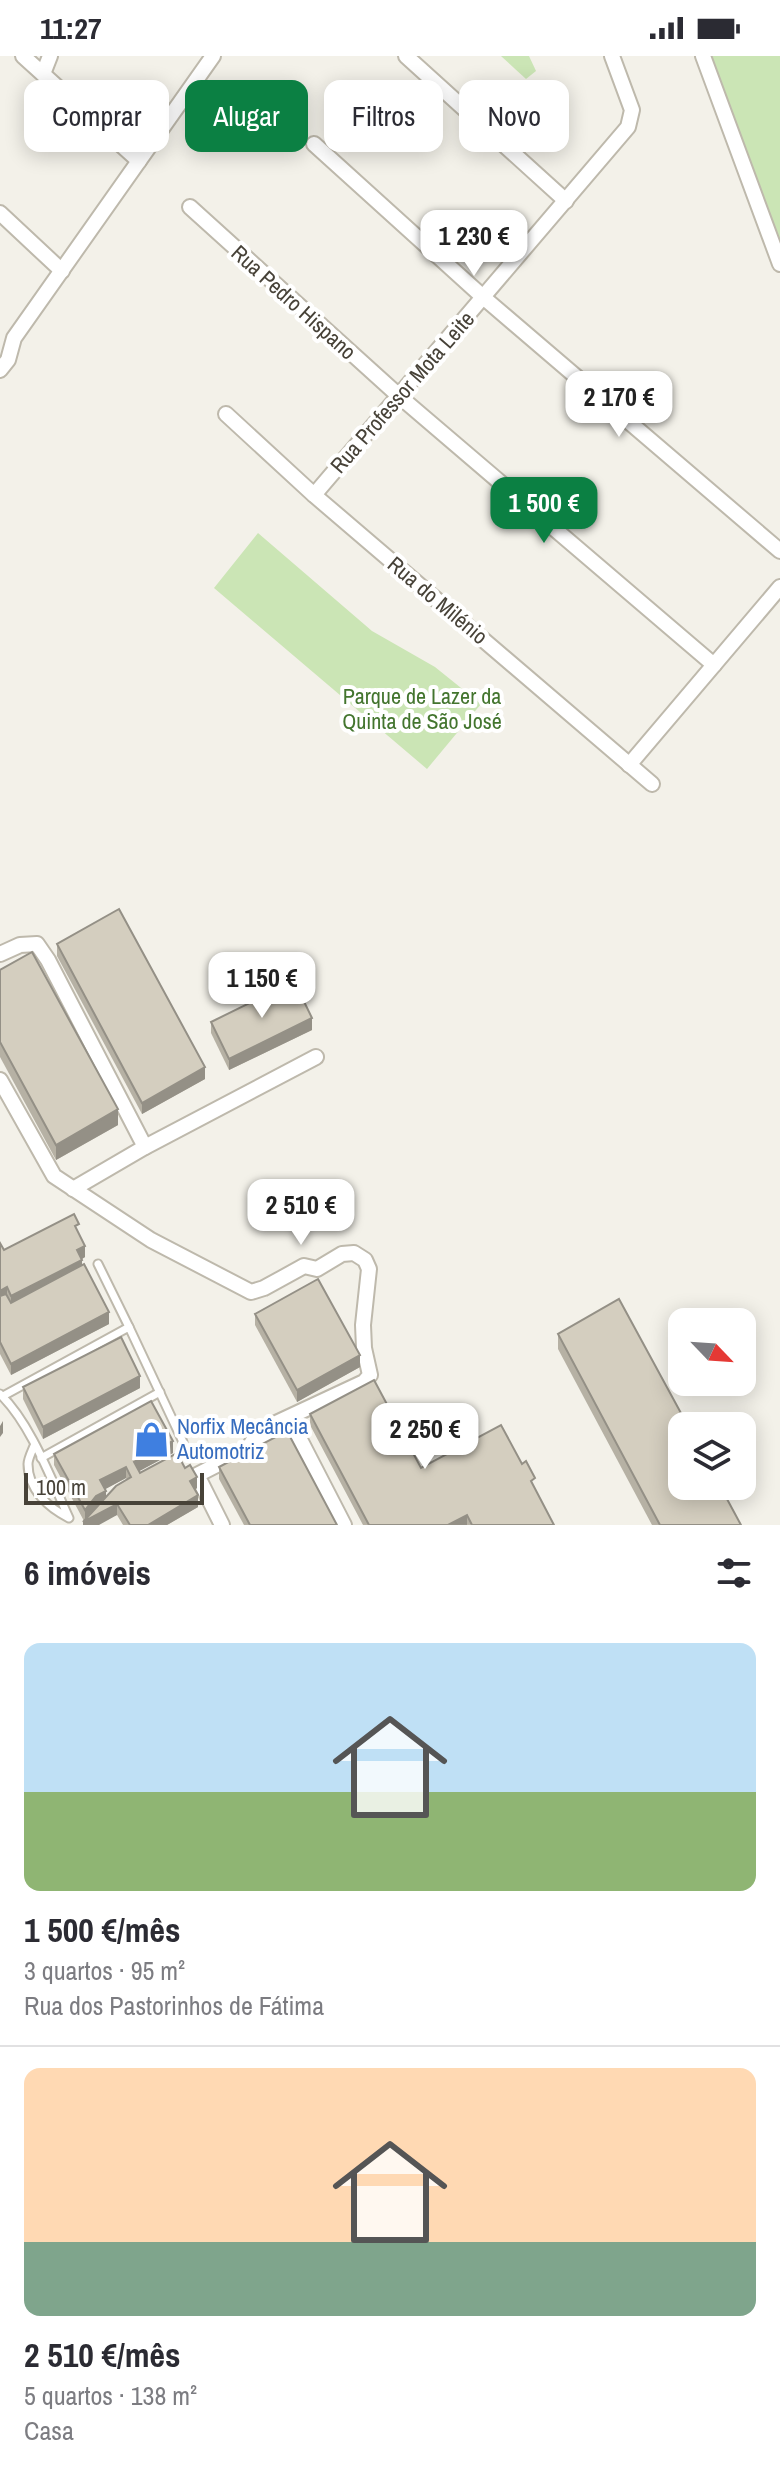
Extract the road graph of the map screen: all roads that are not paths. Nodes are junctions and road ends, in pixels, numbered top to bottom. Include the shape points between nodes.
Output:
1 (23, 56) edge
2 (50, 56) edge
3 (213, 56) edge
4 (406, 56) edge
5 (612, 56) edge
6 (703, 56) edge
7 (43, 74) junction
8 (314, 144) dead end
9 (139, 161) junction
10 (566, 201) junction
11 (190, 207) dead end
12 (0, 213) edge
13 (780, 264) edge
14 (62, 271) junction
15 (483, 297) junction
16 (0, 370) edge
17 (399, 396) junction
18 (226, 414) dead end
19 (314, 495) junction
20 (780, 551) edge
21 (780, 587) edge
22 (714, 665) junction
23 (629, 765) junction
24 (652, 784) dead end
25 (0, 954) edge
26 (316, 1057) dead end
27 (0, 1080) edge
28 (145, 1147) junction
29 (73, 1189) junction
30 (98, 1264) dead end
31 (129, 1327) junction
32 (160, 1392) junction
33 (1, 1395) edge
34 (183, 1442) dead end
35 (34, 1446) junction
36 (248, 1449) junction
37 (41, 1458) junction
38 (72, 1521) edge
39 (222, 1525) edge
40 (344, 1525) edge

1 - 7 street
2 - 7 street
3 - 9 street
4 - 10 street
5 - 10 street, Rua Professor Mota Leite via 632,110 628,127
6 - 13 street
7 - 9 street
8 - 15 street
9 - 14 street
10 - 15 street, Rua Professor Mota Leite
11 - 17 street, Rua Pedro Hispano
12 - 14 street
14 - 16 street via 14,338
15 - 17 street, Rua Professor Mota Leite
15 - 20 street
17 - 19 street, Rua Professor Mota Leite
17 - 22 street, Rua Pedro Hispano
18 - 19 street, Rua do Milénio
19 - 23 street, Rua do Milénio
21 - 22 street
22 - 23 street
23 - 24 street, Rua do Milénio
25 - 28 street via 37,944
26 - 28 street
27 - 29 street via 54,1176
28 - 29 street
29 - 36 street via 151,1240 251,1292 304,1266 317,1269 342,1254 365,1260 369,1269 364,1348 370,1375 259,1431
30 - 31 lane
31 - 32 lane
31 - 33 lane
32 - 34 lane
32 - 37 lane
33 - 35 lane
35 - 37 lane
35 - 38 lane via 28,1464 39,1495
36 - 39 street via 197,1475
36 - 40 street via 293,1426
37 - 38 lane

